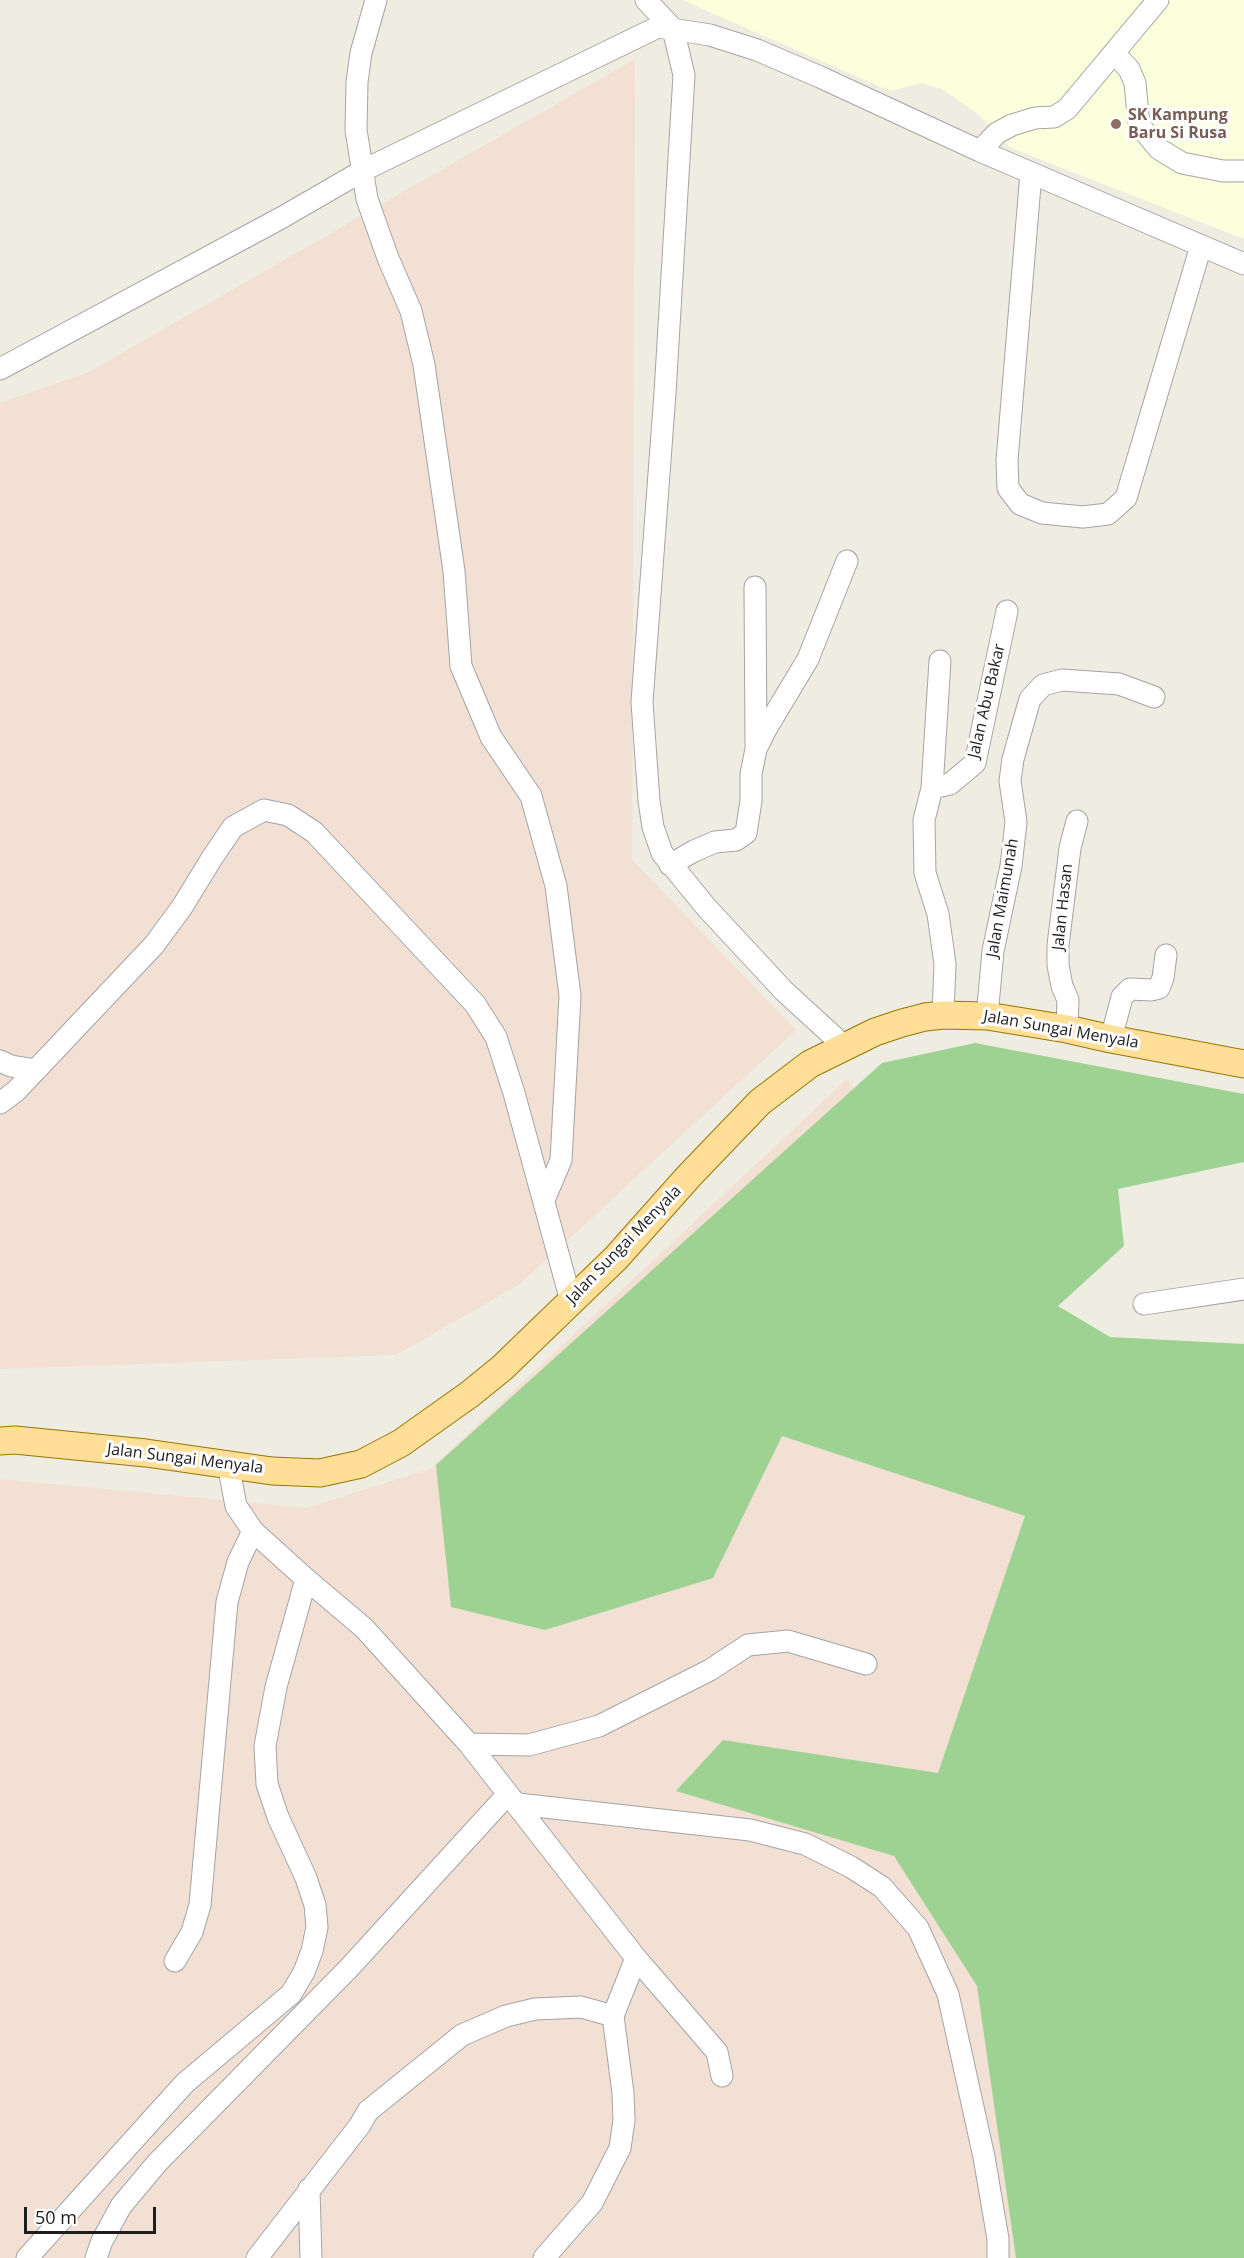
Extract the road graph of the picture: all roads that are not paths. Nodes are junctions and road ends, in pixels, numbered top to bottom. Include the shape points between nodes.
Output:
1 (376, 0) edge
2 (646, 0) edge
3 (1158, 0) edge
4 (673, 29) junction
5 (1114, 53) junction
6 (980, 151) junction
7 (364, 170) junction
8 (1244, 171) edge
9 (1031, 173) junction
10 (1201, 246) junction
11 (1244, 264) edge
12 (0, 369) edge
13 (847, 561) dead end
14 (754, 587) dead end
15 (1007, 611) dead end
16 (940, 661) dead end
17 (1154, 697) dead end
18 (756, 749) junction
19 (932, 788) junction
20 (1077, 821) dead end
21 (670, 866) junction
22 (1166, 955) dead end
23 (943, 1015) junction
24 (987, 1016) junction
25 (1067, 1029) junction
26 (1111, 1039) junction
27 (844, 1046) junction
28 (0, 1061) edge
29 (1244, 1064) edge
30 (36, 1070) junction
31 (0, 1103) edge
32 (544, 1200) junction
33 (1244, 1289) edge
34 (572, 1300) junction
35 (1144, 1304) dead end
36 (0, 1441) edge
37 (228, 1464) junction
38 (253, 1531) junction
39 (306, 1579) junction
40 (866, 1664) dead end
41 (469, 1744) junction
42 (513, 1800) junction
43 (636, 1958) junction
44 (175, 1961) dead end
45 (613, 2016) junction
46 (722, 2076) dead end
47 (309, 2189) junction
48 (27, 2258) edge
49 (96, 2258) edge
50 (257, 2258) edge
51 (311, 2258) edge
52 (544, 2258) edge
53 (998, 2258) edge

1 - 7 street via 357,82 356,130
2 - 4 street
3 - 5 street
4 - 6 street via 710,35 757,50
4 - 7 street via 658,27
4 - 21 street via 684,75 642,702 653,828
5 - 6 street via 1066,109 1054,117 1012,125 997,133
5 - 8 street via 1130,69 1135,83 1139,125 1159,149 1182,163
6 - 9 street
7 - 12 street
7 - 32 street via 367,199 411,311 424,365 454,571 461,666 490,737 531,796 556,885 570,996 561,1160
9 - 10 street
9 - 10 street via 1007,460 1008,488 1020,504 1042,513 1083,517 1108,514 1126,498
10 - 11 street
13 - 18 street via 808,659
14 - 18 street
15 - 19 street, Jalan Abu Bakar via 975,763 950,784
16 - 19 street
17 - 24 street, Jalan Maimunah via 1119,684 1062,680 1043,685 1030,699 1010,781 1016,822 993,951
18 - 21 street via 746,834 736,840 715,842
19 - 23 street via 924,820 925,873 938,914 945,964
20 - 25 street, Jalan Hasan via 1058,945 1058,965 1068,1000
21 - 27 street via 784,991
22 - 26 street via 1159,988 1130,989 1122,997
23 - 24 main road, Jalan Sungai Menyala
23 - 27 main road, Jalan Sungai Menyala via 902,1023
24 - 25 main road, Jalan Sungai Menyala
25 - 26 main road, Jalan Sungai Menyala
26 - 29 main road, Jalan Sungai Menyala
27 - 34 main road, Jalan Sungai Menyala via 810,1064 760,1102
28 - 30 street
30 - 31 street
30 - 32 street via 154,945 233,827 264,810 288,815 314,831 475,1004 496,1037
32 - 34 street
33 - 35 street
34 - 37 main road, Jalan Sungai Menyala via 470,1394 401,1443 360,1464 320,1473
36 - 37 main road, Jalan Sungai Menyala
37 - 38 street via 236,1506
38 - 39 street
38 - 44 street via 238,1562 227,1602 200,1905 192,1932
39 - 41 street via 364,1628
39 - 48 street via 276,1687 265,1746 267,1784 315,1905 317,1927 304,1972 291,1994 186,2083
40 - 41 street via 788,1641 748,1645 710,1670 599,1726 529,1745
41 - 42 street
42 - 43 street
42 - 49 street via 157,2163 121,2206
42 - 53 street via 750,1830 806,1844 882,1887 918,1928 948,1994 984,2157
43 - 45 street
43 - 46 street via 717,2052
45 - 47 street via 581,2007 536,2009 506,2016 462,2036 368,2111
45 - 52 street via 623,2093 620,2148 592,2203
47 - 50 street
47 - 51 street

